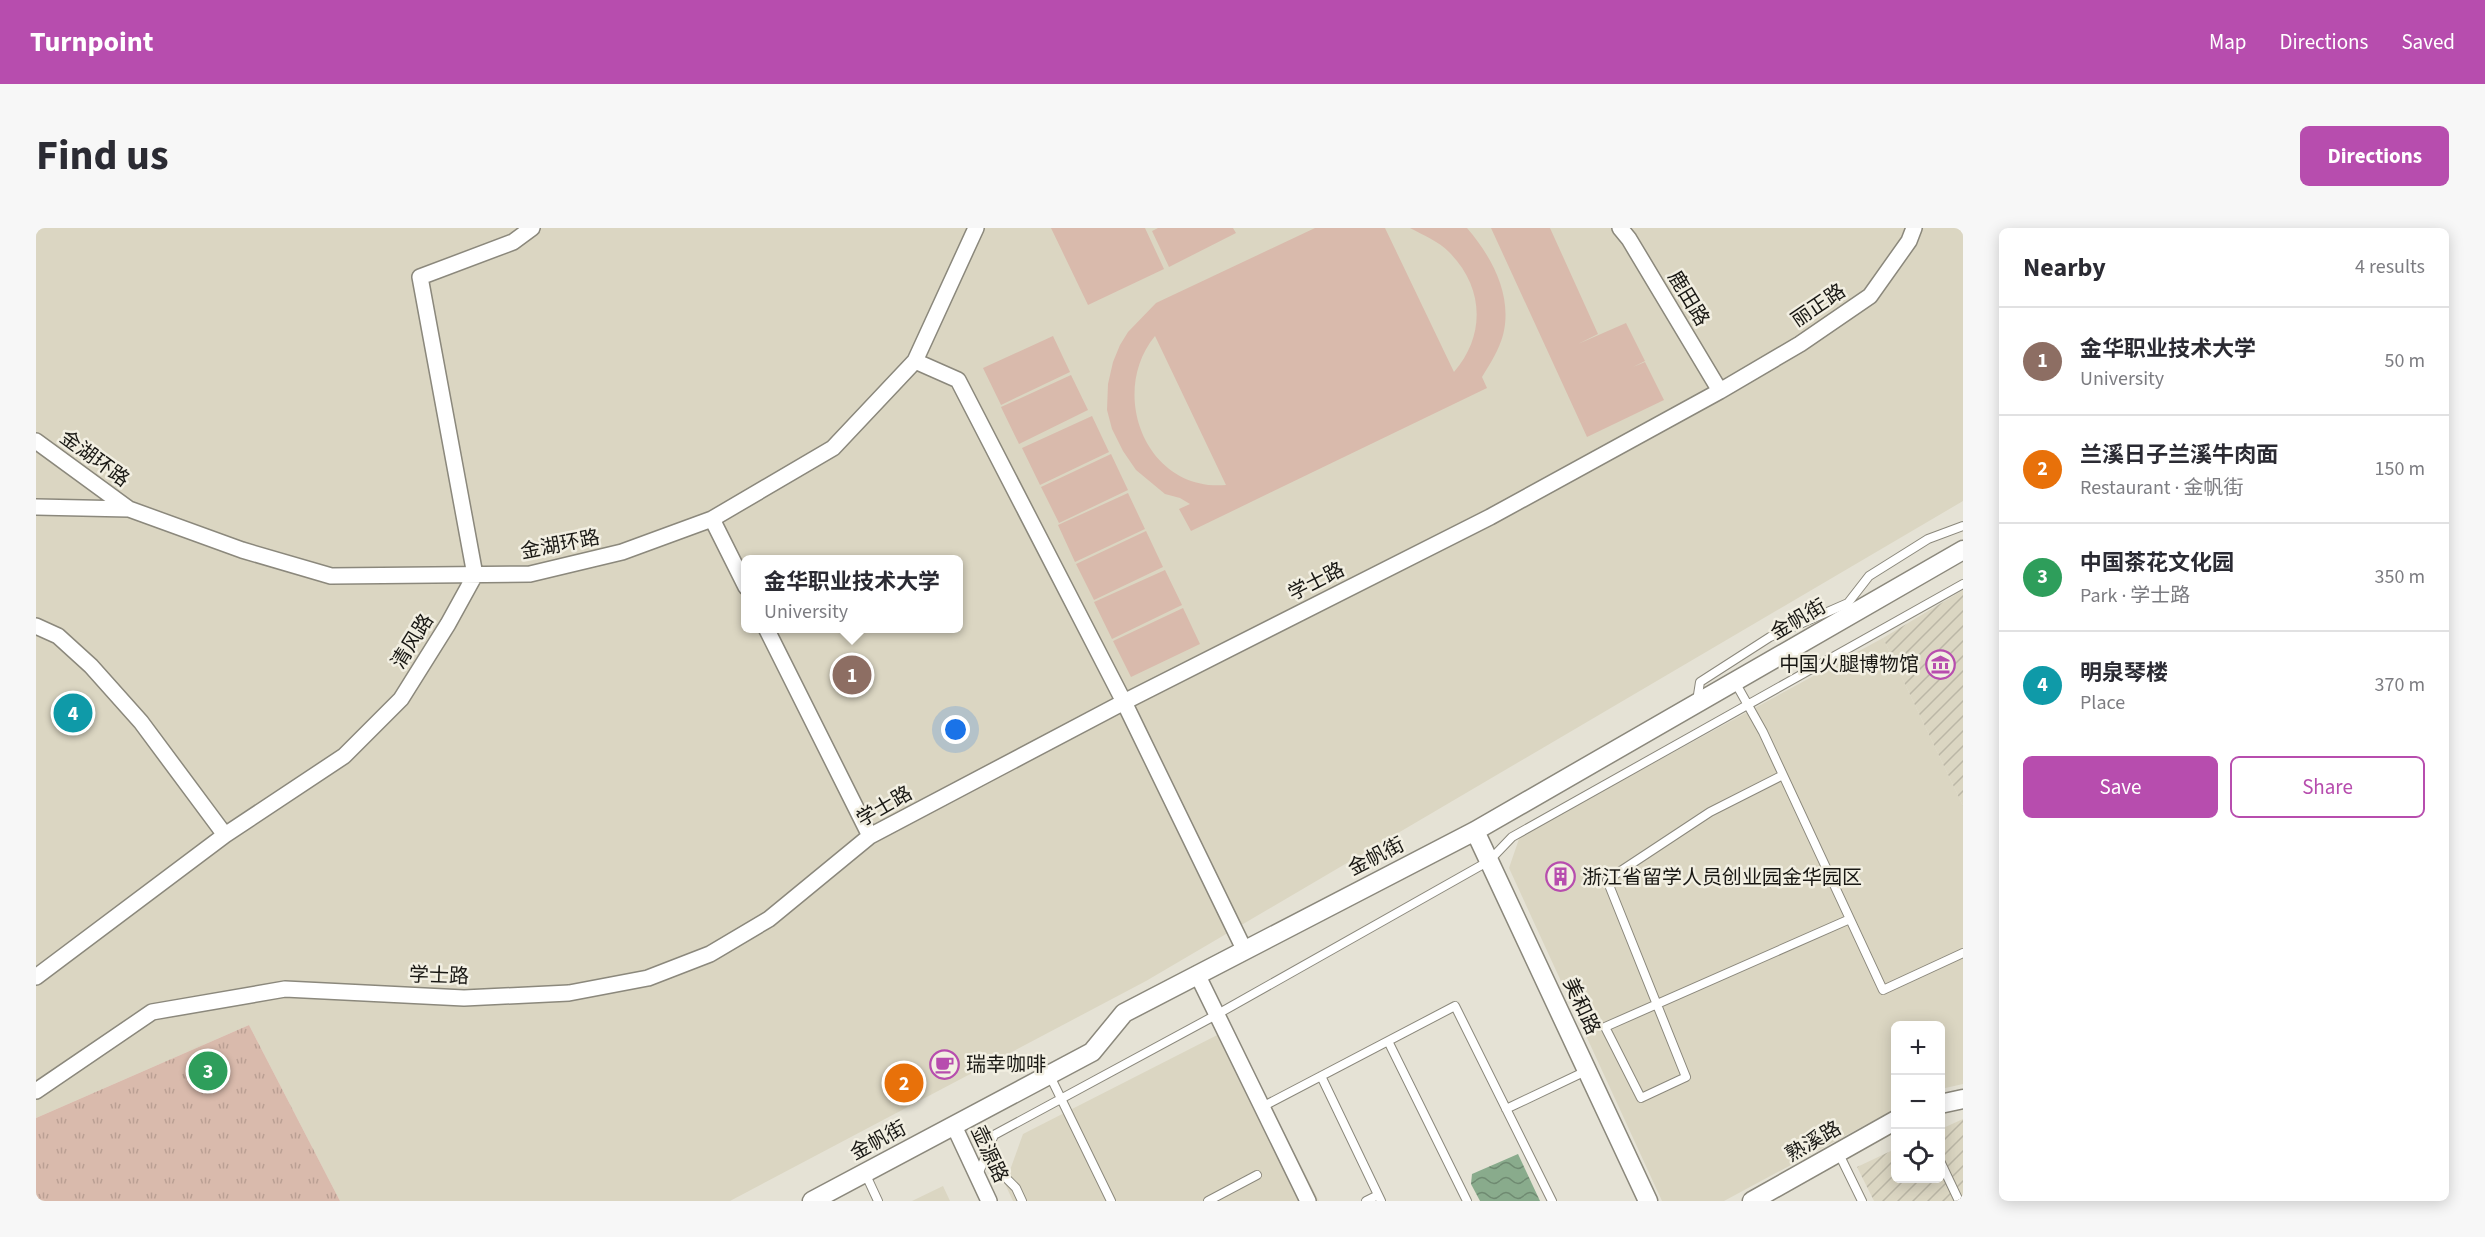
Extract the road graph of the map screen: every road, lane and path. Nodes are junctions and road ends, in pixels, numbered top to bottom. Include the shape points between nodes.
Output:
1 (532, 228) edge
2 (976, 228) edge
3 (1620, 228) edge
4 (1914, 228) edge
5 (915, 361) junction
6 (1720, 391) junction
7 (36, 441) edge
8 (36, 507) edge
9 (129, 509) junction
10 (711, 519) junction
11 (1963, 526) edge
12 (1963, 550) edge
13 (475, 575) junction
14 (741, 577) edge
15 (1963, 584) edge
16 (36, 626) edge
17 (768, 633) edge
18 (1734, 681) junction
19 (1124, 702) junction
20 (1697, 703) junction
21 (1748, 704) junction
22 (1783, 775) junction
23 (1475, 831) junction
24 (225, 835) junction
25 (870, 836) junction
26 (1489, 861) junction
27 (1850, 919) junction
28 (1244, 949) junction
29 (1963, 953) edge
30 (1197, 974) junction
31 (36, 976) edge
32 (1656, 1005) junction
33 (1216, 1015) junction
34 (1388, 1041) junction
35 (1587, 1071) junction
36 (1049, 1075) junction
37 (1321, 1076) junction
38 (36, 1091) edge
39 (1061, 1099) junction
40 (1963, 1099) edge
41 (1945, 1103) edge
42 (1262, 1107) junction
43 (1506, 1109) junction
44 (1891, 1123) edge
45 (954, 1126) junction
46 (1839, 1152) junction
47 (985, 1157) junction
48 (1945, 1170) edge
49 (866, 1173) junction
50 (1257, 1175) dead end
51 (977, 1176) junction
52 (1380, 1198) edge
53 (817, 1200) edge
54 (878, 1201) edge
55 (989, 1201) edge
56 (1022, 1201) edge
57 (1111, 1201) edge
58 (1208, 1201) edge
59 (1308, 1201) edge
60 (1366, 1201) edge
61 (1467, 1201) edge
62 (1551, 1201) edge
63 (1648, 1201) edge
64 (1752, 1201) edge
65 (1862, 1201) edge
66 (1959, 1201) edge

1 - 13 street via 513,242 420,277
2 - 5 street, 金湖环路
3 - 6 street, 鹿田路
4 - 6 street, 丽正路 via 1910,241 1870,296 1800,344
5 - 10 street, 金湖环路 via 832,448
5 - 19 street via 958,380
6 - 19 street, 学士路 via 1479,522
7 - 9 street, 金湖环路
8 - 9 street
9 - 13 street, 金湖环路 via 242,550 331,576
10 - 13 street, 金湖环路 via 622,552 530,574
10 - 14 street
11 - 20 lane via 1928,538 1869,576 1848,603 1770,637 1700,682
12 - 18 street, 金帆街
13 - 24 street, 清风路 via 401,699 344,756
15 - 21 lane
16 - 24 street via 58,636 120,698
17 - 25 street
18 - 20 street, 金帆街
18 - 21 lane
19 - 25 street, 学士路
19 - 28 street
20 - 23 street, 金帆街
21 - 22 lane
21 - 26 lane via 1512,837
22 - 27 lane
22 - 32 lane via 1710,812 1607,880
23 - 26 street, 美和路
23 - 28 street, 金帆街
24 - 31 street, 清风路
25 - 38 street, 学士路 via 769,919 710,954 648,978 569,993 464,998 285,989 152,1012
26 - 33 lane
26 - 35 street, 美和路
27 - 29 lane via 1883,990
27 - 32 lane
28 - 30 street, 金帆街
30 - 33 street
30 - 36 street, 金帆街 via 1124,1013 1092,1052
32 - 32 lane via 1605,1027 1641,1098 1686,1077
33 - 39 lane
33 - 42 street
34 - 37 lane
34 - 43 lane via 1455,1006
34 - 61 lane
35 - 43 lane
35 - 63 street, 美和路
36 - 39 lane
36 - 45 street, 金帆街
37 - 42 lane
37 - 52 lane
39 - 47 lane via 994,1135
39 - 57 lane
40 - 41 street
42 - 59 street
43 - 62 lane
44 - 46 street, 熟溪路
45 - 49 street, 金帆街
45 - 51 street, 壶源路
46 - 64 street, 熟溪路
46 - 65 lane
47 - 51 lane
47 - 56 lane via 1016,1188
48 - 66 lane
49 - 53 street, 金帆街
49 - 54 lane
50 - 58 lane
51 - 55 street, 壶源路
52 - 60 lane

